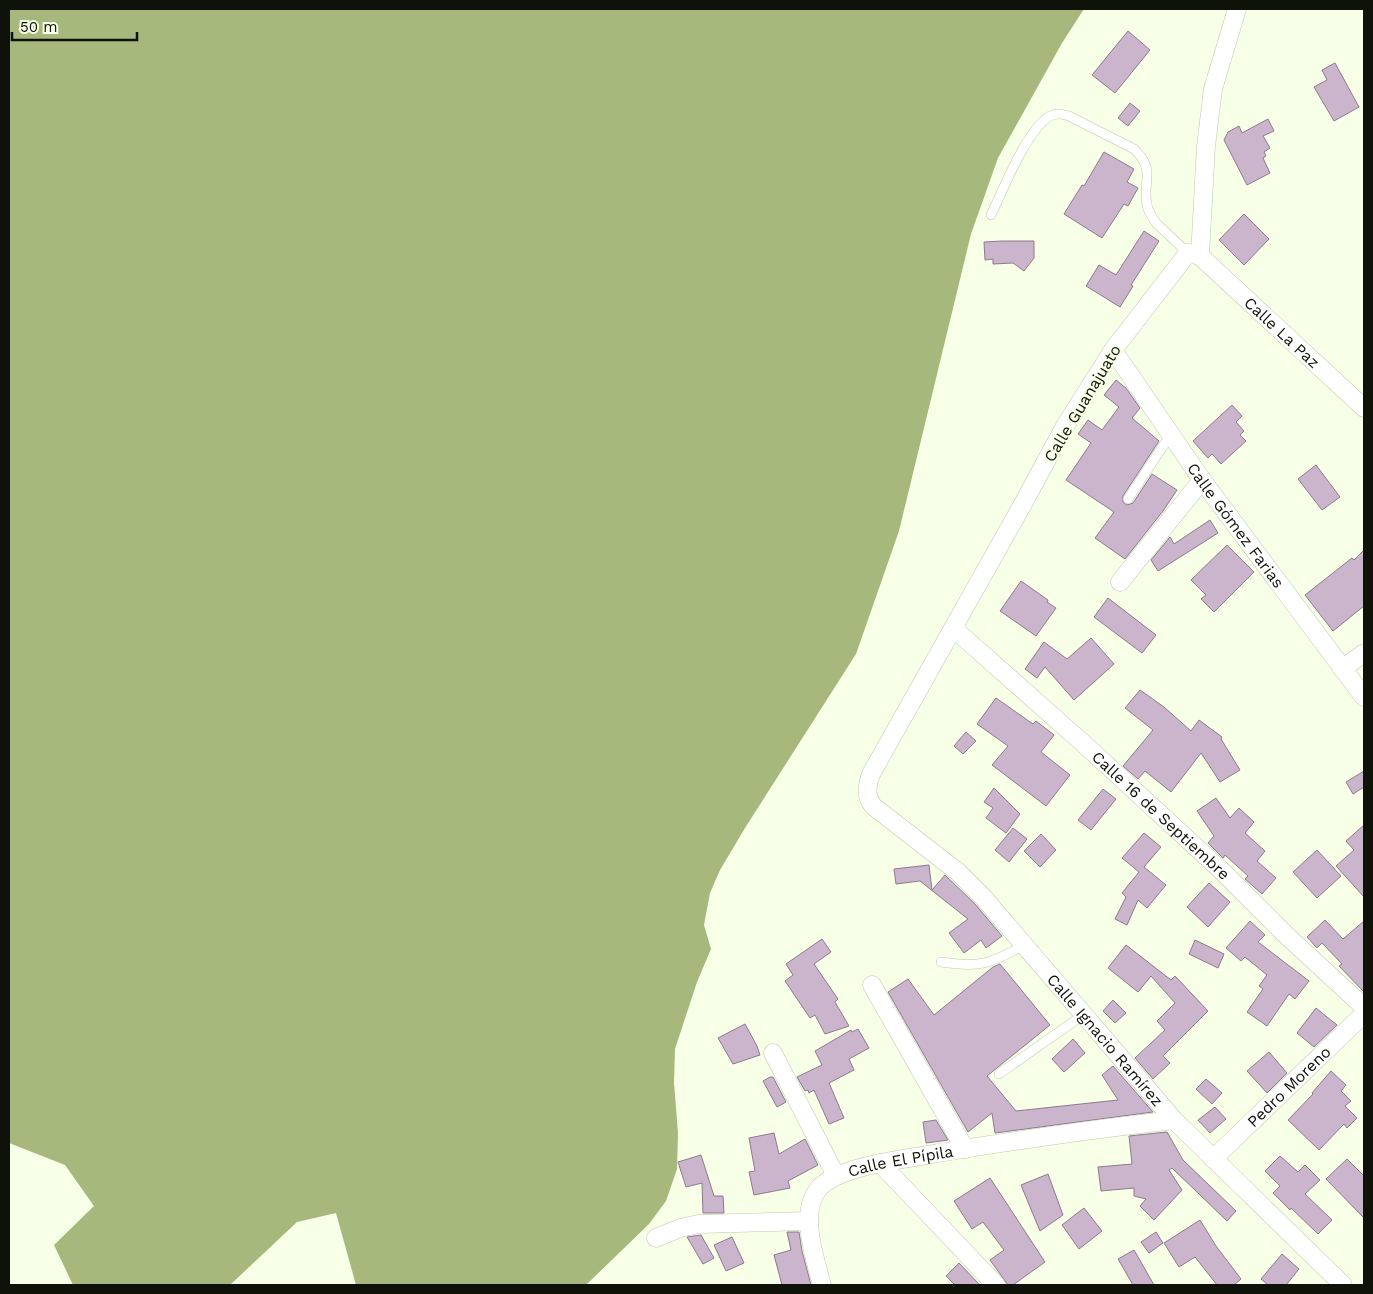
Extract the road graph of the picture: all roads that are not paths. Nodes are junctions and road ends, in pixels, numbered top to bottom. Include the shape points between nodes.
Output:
1 (1237, 9) edge
2 (991, 215) dead end
3 (1194, 254) junction
4 (1112, 350) junction
5 (1364, 408) edge
6 (1171, 434) junction
7 (1202, 480) junction
8 (1128, 499) dead end
9 (1120, 582) dead end
10 (952, 628) junction
11 (1364, 653) edge
12 (1342, 669) junction
13 (1364, 697) edge
14 (867, 795) joint
15 (1024, 945) junction
16 (941, 962) dead end
17 (872, 985) dead end
18 (1364, 1007) edge
19 (1364, 1014) edge
20 (1083, 1015) junction
21 (772, 1053) dead end
22 (999, 1074) dead end
23 (1174, 1120) junction
24 (965, 1149) junction
25 (1213, 1159) junction
26 (880, 1164) junction
27 (836, 1176) junction
28 (808, 1221) junction
29 (656, 1238) dead end
30 (822, 1285) edge
31 (996, 1285) edge
32 (1343, 1285) edge

1 - 3 street via 1213,89
2 - 3 lane via 1035,130 1050,117 1062,114 1139,154 1146,165 1146,199 1152,217
3 - 4 street, Calle Guanajuato
3 - 5 street, Calle La Paz
4 - 6 street, Calle Gómez Farias
4 - 10 street, Calle Guanajuato via 1065,426
6 - 7 street, Calle Gómez Farias
6 - 8 lane
7 - 9 street
7 - 12 street, Calle Gómez Farias
10 - 14 street, Calle Guanajuato via 871,774
10 - 18 street, Calle 16 de Septiembre via 1091,750
11 - 12 street
12 - 13 street, Calle Gómez Farias
14 - 15 street, Calle Ignacio Ramírez via 873,806 958,872
15 - 16 lane via 1000,958 977,965
15 - 20 street, Calle Ignacio Ramírez
17 - 24 street
19 - 25 street, Pedro Moreno
20 - 22 lane
20 - 23 street, Calle Ignacio Ramírez
21 - 27 street
23 - 24 street, Calle El Pípila via 1062,1133
23 - 25 street, Calle Ignacio Ramírez
24 - 26 street, Calle El Pípila
25 - 32 street, Calle Ignacio Ramírez
26 - 27 street, Calle El Pípila
26 - 31 street
27 - 28 street, Calle El Pípila via 815,1194
28 - 29 street via 698,1224
28 - 30 street

